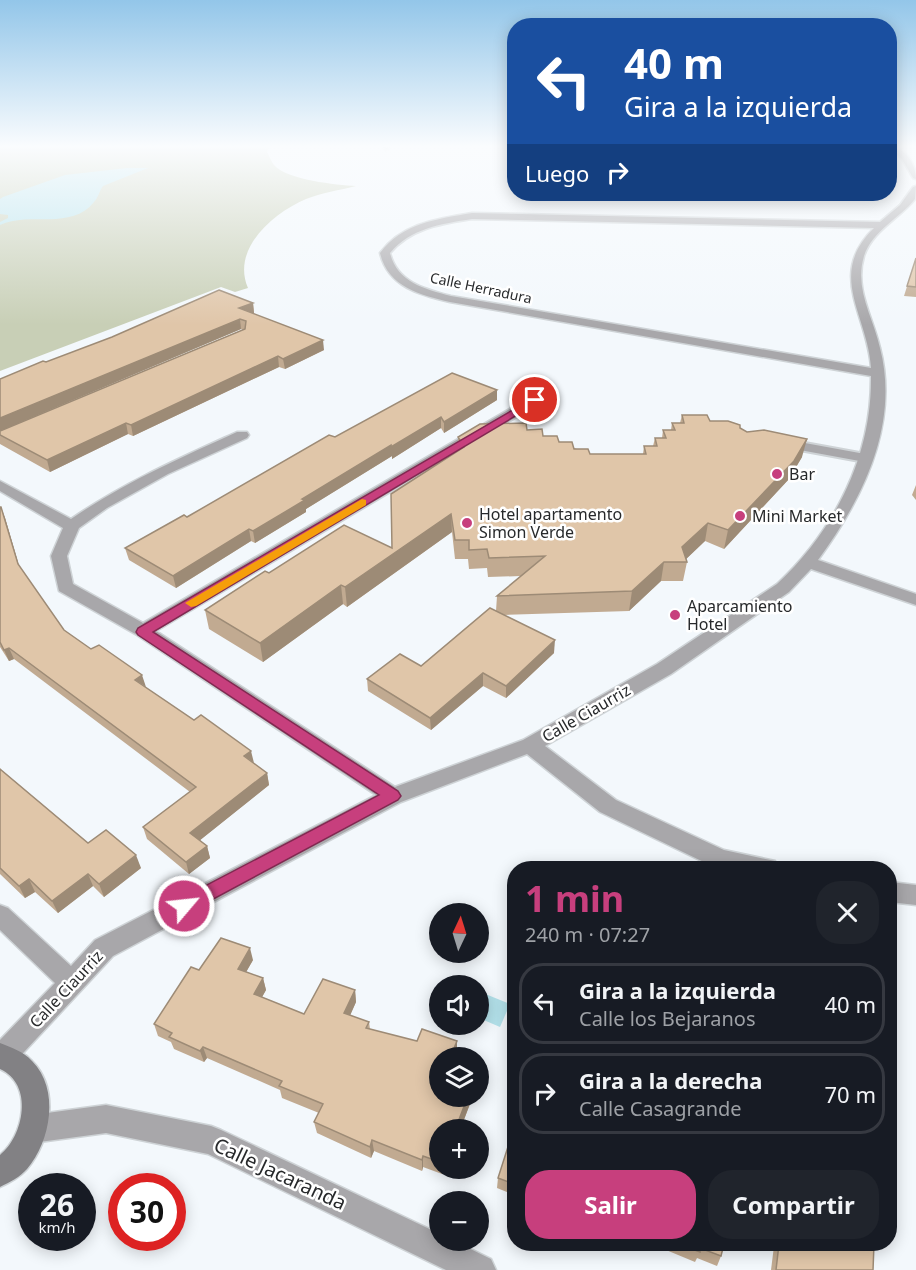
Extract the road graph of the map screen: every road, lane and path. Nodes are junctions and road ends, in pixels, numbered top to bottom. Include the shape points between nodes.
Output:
1 (902, 206) edge
2 (881, 225) junction
3 (877, 373) junction
4 (535, 400) dead end
5 (242, 435) dead end
6 (767, 440) edge
7 (865, 458) junction
8 (0, 485) edge
9 (72, 526) junction
10 (810, 563) junction
11 (916, 600) edge
12 (143, 632) junction
13 (530, 745) junction
14 (393, 796) junction
15 (730, 861) edge
16 (897, 893) edge
17 (916, 895) edge
18 (0, 915) edge
19 (72, 982) junction
20 (2, 1056) edge
21 (33, 1129) junction
22 (0, 1172) edge
23 (480, 1270) edge

1 - 2 street, Calle Ciaurriz
2 - 3 street, Calle Ciaurriz via 860,251 855,285
2 - 3 street, Calle Herradura via 472,216 440,221 409,232 393,241 385,253 386,264 394,275 414,289 450,299
3 - 7 street, Calle Ciaurriz via 875,422
4 - 12 street
5 - 9 street via 163,471
6 - 7 lane
7 - 10 street, Calle Ciaurriz via 850,496
8 - 9 street
9 - 12 street via 59,556 65,587
10 - 11 street
10 - 13 street, Calle Ciaurriz via 783,588 670,665
12 - 14 street
13 - 14 street, Calle Ciaurriz
13 - 15 street via 608,806
14 - 19 street, Calle Ciaurriz via 104,948
16 - 17 street
18 - 19 street
19 - 20 street, Calle Ciaurriz
20 - 21 street via 24,1068 33,1089 37,1109
21 - 22 street via 19,1157
21 - 23 street, Calle Jacaranda via 106,1119 211,1140

